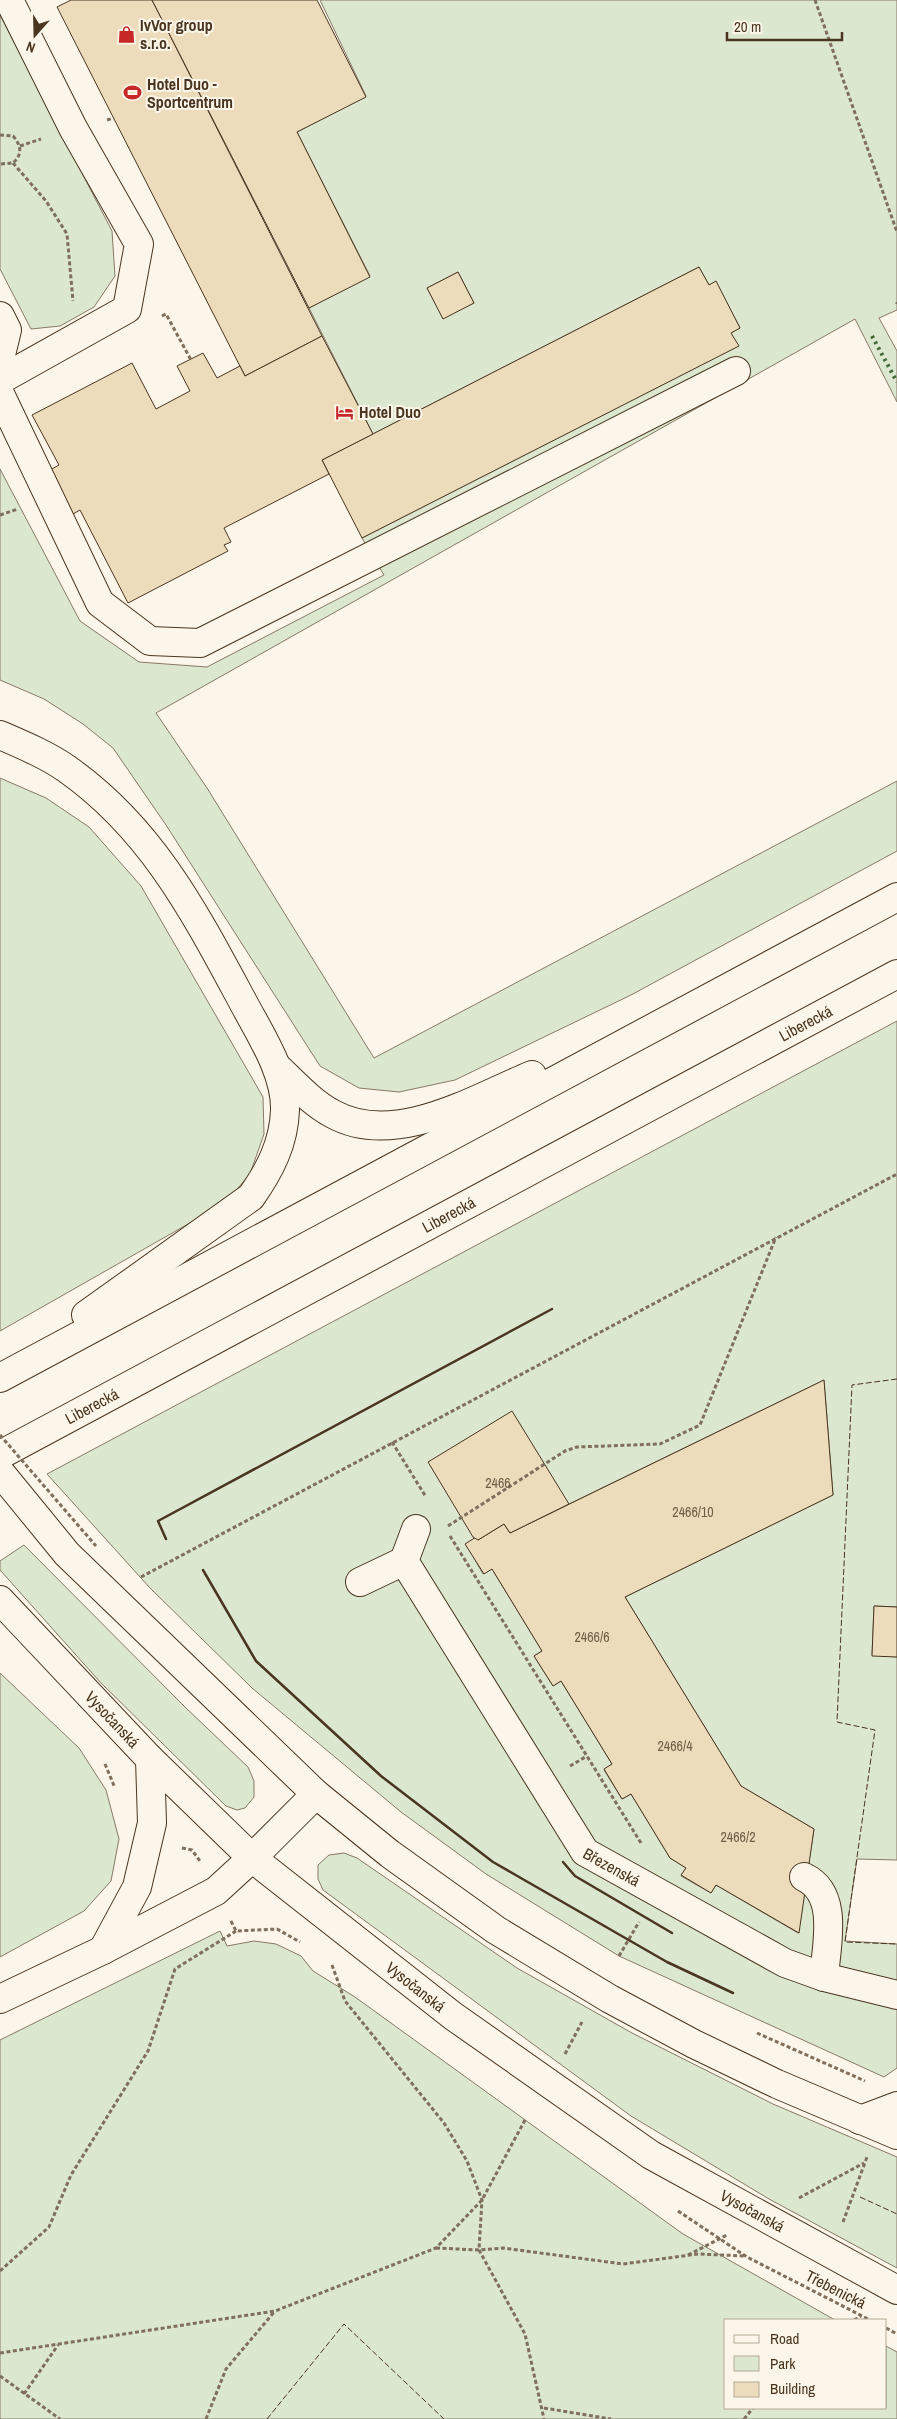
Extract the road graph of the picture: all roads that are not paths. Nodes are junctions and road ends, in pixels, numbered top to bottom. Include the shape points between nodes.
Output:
1 (9, 0) edge
2 (0, 316) edge
3 (0, 359) edge
4 (736, 371) dead end
5 (0, 380) edge
6 (0, 394) edge
7 (0, 735) edge
8 (897, 897) edge
9 (897, 974) edge
10 (681, 1013) junction
11 (277, 1067) junction
12 (0, 1378) edge
13 (0, 1455) edge
14 (0, 1472) edge
15 (416, 1530) dead end
16 (404, 1561) junction
17 (360, 1582) dead end
18 (0, 1600) edge
19 (150, 1759) junction
20 (316, 1794) junction
21 (252, 1858) junction
22 (804, 1876) dead end
23 (103, 1950) junction
24 (824, 1978) junction
25 (897, 1995) edge
26 (0, 1999) edge
27 (897, 2106) edge
28 (878, 2127) edge
29 (897, 2290) edge

1 - 5 main road via 73,128 139,244 127,309
2 - 3 main road via 7,330
4 - 6 main road via 200,643 150,641 100,603
7 - 11 main road via 66,768 131,824 166,868 221,961
8 - 10 main road
9 - 13 main road, Liberecká
10 - 11 main road via 426,1119 390,1127 355,1123 332,1114
10 - 12 main road
11 - 12 main road via 285,1109 279,1145 270,1170 251,1197
14 - 20 main road via 67,1554
15 - 16 main road
16 - 17 main road
16 - 24 main road, Březenská via 585,1852 785,1964
18 - 19 main road, Vysočanská
19 - 21 main road, Vysočanská
19 - 23 main road via 152,1823 137,1888
20 - 21 main road
20 - 28 main road via 390,1854 496,1930 602,1994 736,2064
21 - 23 main road via 216,1892
21 - 29 main road, Vysočanská via 453,2016 651,2154
22 - 24 main road via 822,1893 828,1910
23 - 26 main road
24 - 25 main road, Březenská
27 - 28 main road

